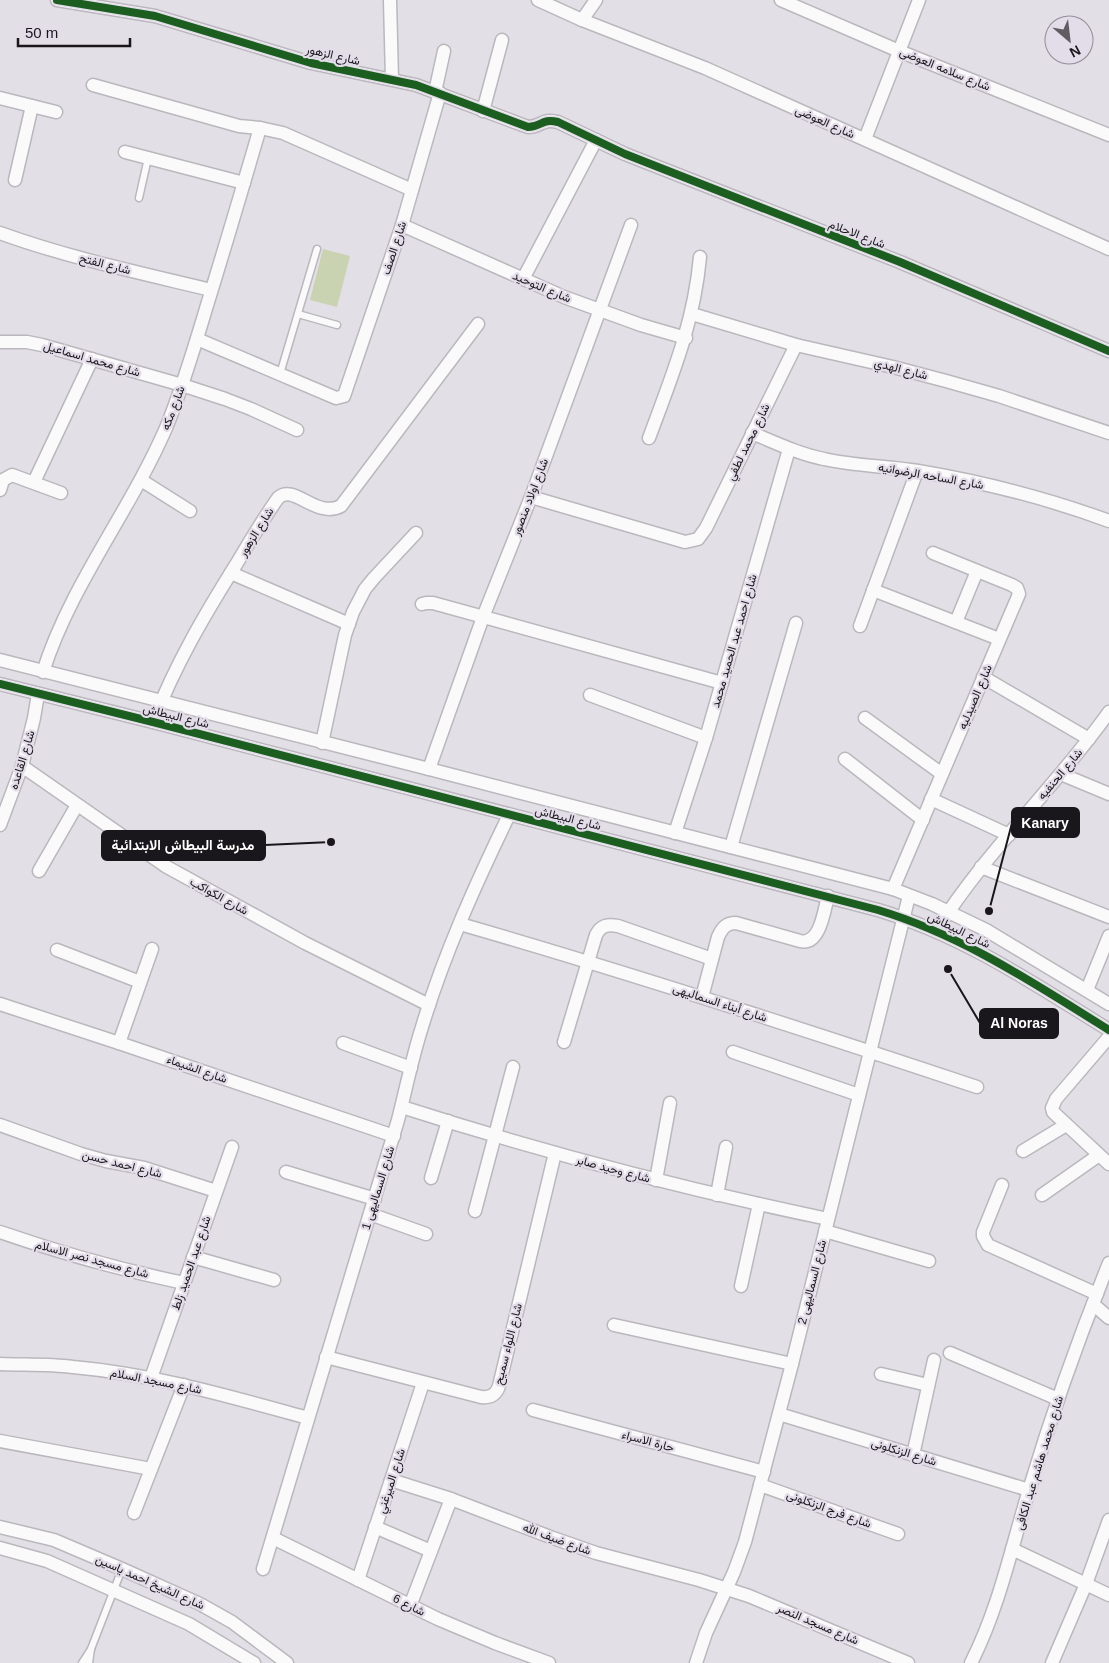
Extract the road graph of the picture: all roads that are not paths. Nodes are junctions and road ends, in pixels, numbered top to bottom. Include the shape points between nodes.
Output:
1 (57, 0) edge
2 (390, 0) edge
3 (538, 0) edge
4 (596, 0) edge
5 (781, 0) edge
6 (919, 0) edge
7 (582, 20) junction
8 (502, 40) dead end
9 (899, 50) junction
10 (444, 51) dead end
11 (392, 79) junction
12 (93, 85) dead end
13 (438, 92) junction
14 (0, 98) edge
15 (32, 106) junction
16 (483, 110) junction
17 (56, 112) dead end
18 (260, 128) junction
19 (1109, 135) edge
20 (865, 139) junction
21 (596, 140) junction
22 (125, 152) dead end
23 (148, 158) junction
24 (15, 180) dead end
25 (244, 183) junction
26 (412, 190) junction
27 (139, 198) dead end
28 (402, 224) junction
29 (631, 225) dead end
30 (0, 233) edge
31 (317, 249) dead end
32 (1109, 249) edge
33 (700, 257) dead end
34 (523, 279) junction
35 (211, 290) junction
36 (600, 310) junction
37 (298, 314) junction
38 (692, 314) junction
39 (478, 324) dead end
40 (337, 325) dead end
41 (686, 338) junction
42 (197, 339) junction
43 (0, 342) edge
44 (796, 345) junction
45 (1109, 351) edge
46 (92, 359) junction
47 (280, 374) junction
48 (182, 385) junction
49 (297, 430) dead end
50 (752, 433) junction
51 (1109, 433) edge
52 (649, 438) dead end
53 (789, 449) junction
54 (916, 471) junction
55 (141, 480) junction
56 (34, 482) junction
57 (0, 490) edge
58 (61, 493) dead end
59 (531, 497) junction
60 (190, 511) dead end
61 (1109, 521) edge
62 (416, 532) dead end
63 (933, 553) dead end
64 (977, 571) junction
65 (231, 572) junction
66 (873, 590) junction
67 (422, 604) dead end
68 (483, 617) junction
69 (956, 622) junction
70 (796, 623) dead end
71 (348, 624) junction
72 (860, 626) dead end
73 (999, 639) junction
74 (0, 660) edge
75 (43, 672) junction
76 (983, 677) junction
77 (722, 683) junction
78 (0, 684) edge
79 (38, 694) junction
80 (590, 695) dead end
81 (161, 701) junction
82 (1109, 712) edge
83 (865, 718) dead end
84 (153, 722) junction
85 (706, 738) junction
86 (1090, 739) junction
87 (322, 743) junction
88 (845, 759) dead end
89 (22, 766) junction
90 (429, 769) junction
91 (942, 774) junction
92 (1061, 774) junction
93 (1109, 794) edge
94 (931, 799) junction
95 (78, 805) junction
96 (509, 815) junction
97 (922, 820) junction
98 (0, 825) edge
99 (658, 828) junction
100 (675, 833) junction
101 (1009, 834) junction
102 (731, 847) junction
103 (651, 850) junction
104 (981, 867) junction
105 (39, 871) dead end
106 (893, 890) junction
107 (828, 896) junction
108 (909, 896) junction
109 (949, 911) junction
110 (903, 917) junction
111 (1109, 917) edge
112 (460, 924) junction
113 (936, 931) junction
114 (1109, 936) edge
115 (152, 949) dead end
116 (57, 950) dead end
117 (712, 959) junction
118 (587, 961) junction
119 (140, 982) junction
120 (1087, 990) junction
121 (702, 997) junction
122 (0, 1004) edge
123 (1109, 1004) edge
124 (429, 1005) junction
125 (1109, 1030) edge
126 (1109, 1036) edge
127 (564, 1042) dead end
128 (119, 1043) junction
129 (343, 1043) dead end
130 (870, 1051) junction
131 (732, 1052) dead end
132 (513, 1067) dead end
133 (411, 1068) junction
134 (978, 1087) dead end
135 (859, 1095) junction
136 (670, 1103) dead end
137 (402, 1107) junction
138 (448, 1121) junction
139 (0, 1125) edge
140 (1066, 1125) junction
141 (394, 1136) junction
142 (495, 1136) junction
143 (232, 1147) dead end
144 (726, 1147) dead end
145 (1023, 1151) dead end
146 (555, 1153) junction
147 (1099, 1155) junction
148 (1109, 1164) edge
149 (286, 1172) dead end
150 (431, 1178) dead end
151 (656, 1180) junction
152 (1002, 1185) dead end
153 (216, 1191) junction
154 (1042, 1194) dead end
155 (717, 1195) junction
156 (375, 1199) junction
157 (759, 1204) junction
158 (475, 1211) dead end
159 (370, 1214) junction
160 (826, 1225) junction
161 (0, 1232) edge
162 (426, 1234) dead end
163 (193, 1256) junction
164 (929, 1261) dead end
165 (1109, 1263) edge
166 (274, 1280) dead end
167 (184, 1283) junction
168 (741, 1286) dead end
169 (1095, 1299) junction
170 (1109, 1318) edge
171 (614, 1325) dead end
172 (950, 1353) dead end
173 (326, 1357) junction
174 (934, 1360) dead end
175 (0, 1364) edge
176 (792, 1364) junction
177 (881, 1374) dead end
178 (151, 1378) junction
179 (424, 1382) junction
180 (928, 1385) junction
181 (184, 1386) junction
182 (1058, 1399) junction
183 (533, 1410) dead end
184 (778, 1414) junction
185 (308, 1418) junction
186 (0, 1441) edge
187 (913, 1455) junction
188 (151, 1469) junction
189 (764, 1472) junction
190 (391, 1480) junction
191 (760, 1485) junction
192 (1029, 1490) junction
193 (451, 1498) junction
194 (134, 1512) dead end
195 (1109, 1520) edge
196 (0, 1527) edge
197 (375, 1527) junction
198 (898, 1534) dead end
199 (273, 1538) junction
200 (0, 1548) edge
201 (1012, 1549) junction
202 (431, 1551) junction
203 (122, 1569) junction
204 (263, 1569) dead end
205 (358, 1580) junction
206 (1086, 1584) junction
207 (727, 1588) junction
208 (114, 1590) junction
209 (1109, 1595) edge
210 (410, 1606) junction
211 (91, 1649) junction
212 (82, 1663) edge
213 (90, 1663) edge
214 (254, 1663) edge
215 (287, 1663) edge
216 (549, 1663) edge
217 (696, 1663) edge
218 (908, 1663) edge
219 (971, 1663) edge
220 (1052, 1663) edge

1 - 11 street, شارع الزهور via 155,16 311,63
2 - 11 street
3 - 7 street, شارع العوضى
4 - 7 street
5 - 9 street, شارع سلامه العوضى
6 - 9 street
7 - 20 street, شارع العوضى via 705,68
8 - 16 street
9 - 19 street, شارع سلامه العوضى
9 - 20 street
10 - 13 street, شارع الصف
11 - 13 street, شارع الزهور
12 - 18 street via 239,126
13 - 16 street, شارع الزهور
13 - 26 street, شارع الصف
14 - 15 street
15 - 17 street
15 - 24 street
16 - 21 street, شارع الزهور via 528,127 547,120 558,122
18 - 25 street, شارع مكه
18 - 26 street via 295,137
20 - 32 street, شارع العوضى
21 - 34 street
21 - 45 street, شارع الاحلام via 639,160 900,262
22 - 23 street
23 - 25 street
23 - 27 lane
25 - 35 street, شارع مكه
26 - 28 street, شارع الصف
28 - 34 street, شارع التوحيد
28 - 47 street, شارع الصف via 345,394 336,398
29 - 36 street, شارع اولاد منصور
30 - 35 street, شارع الفتح via 64,254
31 - 37 lane
33 - 38 street
34 - 36 street, شارع التوحيد
35 - 42 street, شارع مكه
36 - 41 street, شارع التوحيد
36 - 59 street, شارع اولاد منصور
37 - 40 lane
37 - 47 lane
38 - 41 street
38 - 44 street, شارع الهدي
39 - 65 street, شارع الزهور via 346,501 328,510 289,494 280,496
41 - 52 street
42 - 47 street
42 - 48 street, شارع مكه
43 - 46 street, شارع محمد اسماعيل via 27,342
44 - 50 street, شارع محمد لطفي
44 - 51 street, شارع الهدي via 946,381
46 - 48 street, شارع محمد اسماعيل
46 - 56 street
48 - 49 street, شارع محمد اسماعيل via 252,409
48 - 55 street, شارع مكه
50 - 53 street, شارع الساحه الرضوانيه
50 - 59 street, شارع محمد لطفي via 698,539 685,542
53 - 54 street, شارع الساحه الرضوانيه via 824,459
53 - 77 street, شارع احمد عبد الحميد محمد
54 - 61 street, شارع الساحه الرضوانيه via 1025,494
54 - 66 street
55 - 60 street
55 - 75 street, شارع مكه via 62,621
56 - 57 street via 16,475 9,476
56 - 58 street
59 - 68 street, شارع اولاد منصور
62 - 71 street via 365,589
63 - 64 street, شارع الصيدليه
64 - 69 street
64 - 73 street, شارع الصيدليه via 1012,585 1018,591 1018,600
65 - 71 street
65 - 81 street, شارع الزهور via 186,647
66 - 69 street
66 - 72 street
67 - 68 street via 434,603
68 - 77 street
68 - 90 street, شارع اولاد منصور
69 - 73 street
70 - 102 street
71 - 87 street
73 - 76 street, شارع الصيدليه
74 - 75 street, شارع البيطاش
75 - 81 street, شارع البيطاش
76 - 86 street
76 - 91 street, شارع الصيدليه
77 - 85 street, شارع احمد عبد الحميد محمد
78 - 79 street, شارع البيطاش
79 - 84 street, شارع البيطاش
79 - 89 street, شارع القاعده
80 - 85 street
81 - 84 street, شارع الزهور
81 - 87 street, شارع البيطاش
82 - 86 street, شارع الحنفيه
83 - 91 street
84 - 96 street, شارع البيطاش
85 - 100 street, شارع احمد عبد الحميد محمد
86 - 92 street, شارع الحنفيه
87 - 90 street, شارع البيطاش
88 - 97 street
89 - 95 street, شارع الكواكب
89 - 98 street, شارع القاعده
90 - 99 street, شارع البيطاش
91 - 94 street, شارع الصيدليه
92 - 93 street
92 - 101 street, شارع الحنفيه
94 - 97 street, شارع الصيدليه
94 - 101 street
95 - 105 street
95 - 124 street, شارع الكواكب via 191,881
96 - 103 street, شارع البيطاش
96 - 112 street, شارع السماليهى 1
97 - 106 street, شارع الصيدليه
99 - 100 street, شارع البيطاش
99 - 103 street
100 - 102 street, شارع البيطاش
101 - 104 street, شارع الحنفيه
102 - 106 street, شارع البيطاش
103 - 107 street, شارع البيطاش
104 - 109 street, شارع الحنفيه
104 - 111 street
106 - 108 street, شارع البيطاش
107 - 110 street, شارع البيطاش
107 - 117 street via 817,934 812,940 804,942 731,923 720,932
108 - 109 street, شارع البيطاش
108 - 110 street, شارع السماليهى 2
109 - 113 street, شارع الحنفيه
109 - 120 street, شارع البيطاش
110 - 113 street, شارع البيطاش
110 - 130 street, شارع السماليهى 2
112 - 118 street, شارع أبناء السماليهى
112 - 124 street, شارع السماليهى 1
113 - 125 street, شارع البيطاش via 994,960
114 - 120 street
115 - 119 street
116 - 119 street
117 - 118 street via 610,924 598,932
117 - 121 street
118 - 121 street, شارع أبناء السماليهى
118 - 127 street
119 - 128 street
120 - 123 street, شارع البيطاش
121 - 130 street, شارع أبناء السماليهى
122 - 128 street, شارع الشيماء
124 - 133 street, شارع السماليهى 1
126 - 140 street via 1053,1104 1053,1112
128 - 141 street, شارع الشيماء
129 - 133 street
130 - 134 street, شارع أبناء السماليهى
130 - 135 street, شارع السماليهى 2
131 - 135 street
132 - 142 street
133 - 137 street, شارع السماليهى 1
135 - 160 street, شارع السماليهى 2
136 - 151 street
137 - 138 street, شارع وحيد صابر
137 - 141 street, شارع السماليهى 1
138 - 142 street, شارع وحيد صابر
138 - 150 street
139 - 153 street, شارع احمد حسن via 99,1160 144,1168
140 - 145 street
140 - 147 street
141 - 156 street, شارع السماليهى 1
142 - 146 street, شارع وحيد صابر
142 - 158 street
143 - 153 street, شارع عبد الحميد زلط
144 - 155 street
146 - 151 street, شارع وحيد صابر
146 - 179 street, شارع اللواء سميح via 498,1389 493,1396 485,1398
147 - 148 street
147 - 154 street
149 - 156 street
151 - 155 street, شارع وحيد صابر
152 - 169 street via 983,1232 988,1245
153 - 163 street, شارع عبد الحميد زلط
155 - 157 street, شارع وحيد صابر
156 - 159 street, شارع السماليهى 1
157 - 160 street, شارع وحيد صابر
157 - 168 street
159 - 162 street
159 - 173 street, شارع السماليهى 1
160 - 164 street, شارع وحيد صابر
160 - 176 street, شارع السماليهى 2
161 - 167 street, شارع مسجد نصر الاسلام via 110,1267
163 - 166 street
163 - 167 street, شارع عبد الحميد زلط
165 - 169 street, شارع محمد هاشم عبد الكافى
167 - 178 street, شارع عبد الحميد زلط
169 - 170 street
169 - 182 street, شارع محمد هاشم عبد الكافى
171 - 176 street
172 - 182 street
173 - 179 street, شارع اللواء سميح
173 - 185 street, شارع السماليهى 1
174 - 180 street
175 - 178 street, شارع مسجد السلام via 72,1366
176 - 184 street, شارع السماليهى 2
177 - 180 street
178 - 181 street, شارع مسجد السلام
179 - 190 street, شارع الميرغني
180 - 187 street
181 - 185 street, شارع مسجد السلام
181 - 188 street
182 - 192 street, شارع محمد هاشم عبد الكافى
183 - 189 street, حارة الاسراء
184 - 187 street, شارع الزنكلونى
184 - 189 street, شارع السماليهى 2
185 - 199 street, شارع السماليهى 1
186 - 188 street
187 - 192 street, شارع الزنكلونى
188 - 194 street
189 - 191 street, شارع السماليهى 2
190 - 193 street, شارع ضيف الله
190 - 197 street, شارع الميرغني
191 - 198 street, شارع فرج الزنكلونى
191 - 207 street, شارع السماليهى 2 via 745,1542
192 - 201 street, شارع محمد هاشم عبد الكافى
193 - 202 street
193 - 207 street, شارع ضيف الله via 596,1553
195 - 206 street
196 - 203 street, شارع الشيخ احمد ياسين via 54,1540
197 - 202 street
197 - 205 street, شارع الميرغني
199 - 204 street, شارع السماليهى 1
199 - 205 street, شارع 6
200 - 208 street, شارع الشيخ احمد ياسين via 47,1561
201 - 206 street
201 - 219 street, شارع محمد هاشم عبد الكافى via 991,1619
202 - 210 street
203 - 208 lane
203 - 215 street, شارع الشيخ احمد ياسين via 232,1622
205 - 210 street, شارع 6
206 - 209 street
206 - 220 street
207 - 217 street, شارع السماليهى 2
207 - 218 street, شارع مسجد النصر
208 - 211 lane
208 - 214 street, شارع الشيخ احمد ياسين via 190,1624
210 - 216 street, شارع 6
211 - 212 lane
211 - 213 lane

